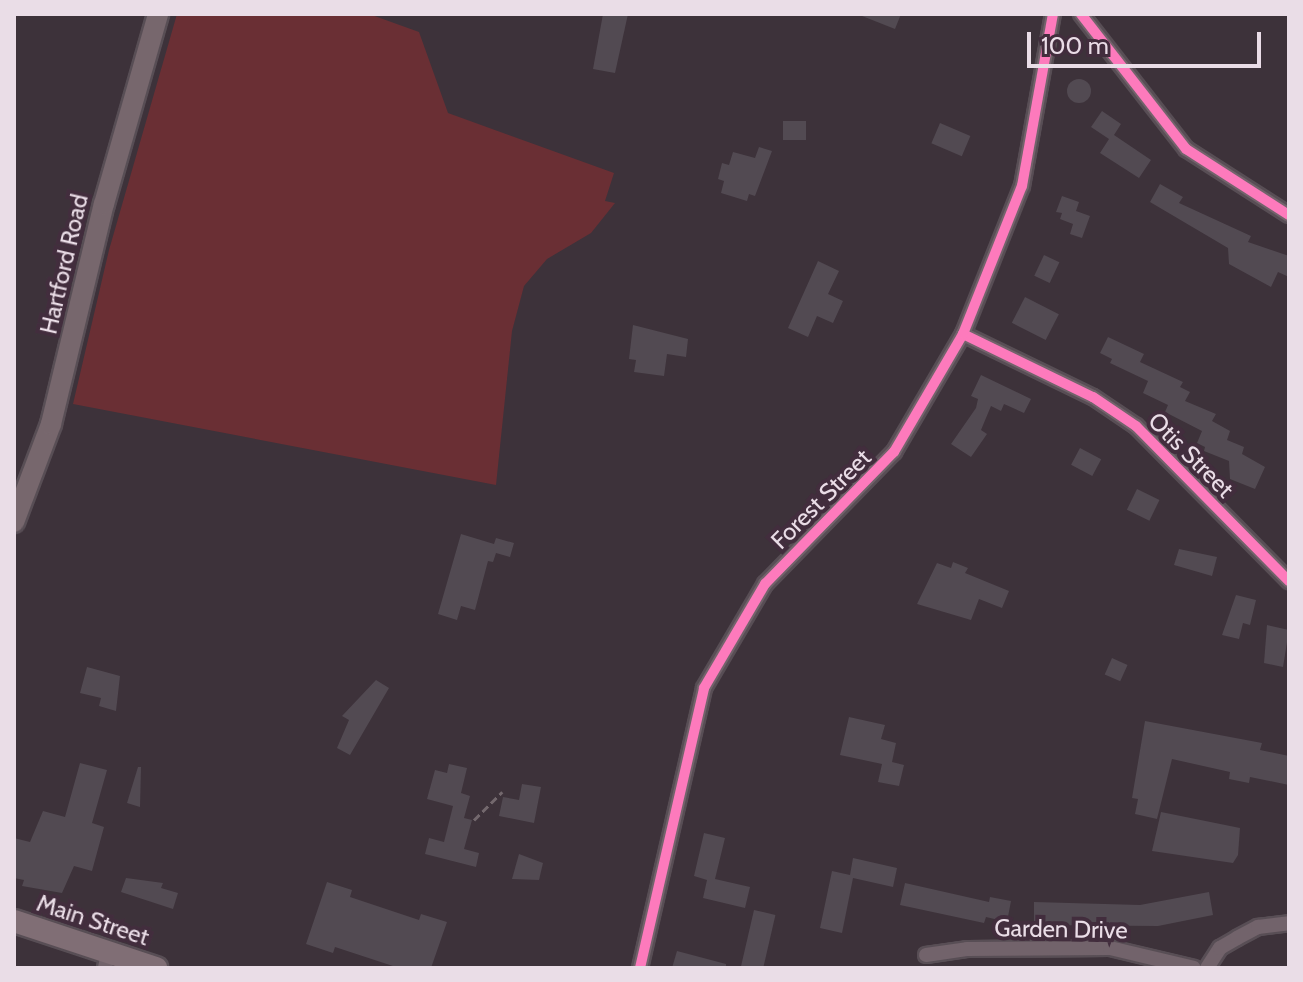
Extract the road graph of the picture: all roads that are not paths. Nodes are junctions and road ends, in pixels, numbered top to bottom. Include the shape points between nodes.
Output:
1 (158, 14) edge
2 (1053, 14) edge
3 (1081, 14) edge
4 (1289, 215) edge
5 (963, 334) junction
6 (14, 522) edge
7 (1289, 581) edge
8 (14, 921) edge
9 (1289, 923) edge
10 (926, 955) dead end
11 (106, 960) edge
12 (156, 968) edge
13 (640, 968) edge
14 (1194, 968) edge
15 (1207, 968) edge

1 - 6 main road, Hartford Road via 104,204 51,424
2 - 5 street, Forest Street via 1022,186
3 - 4 street via 1186,149
5 - 7 street, Otis Street via 1093,397 1136,426
5 - 13 street, Forest Street via 894,452 765,584 716,661 688,742
8 - 11 main road, Main Street
9 - 15 street via 1258,927 1237,938 1220,948
10 - 14 street, Garden Drive via 967,949 1110,948
11 - 12 main road, Main Street

